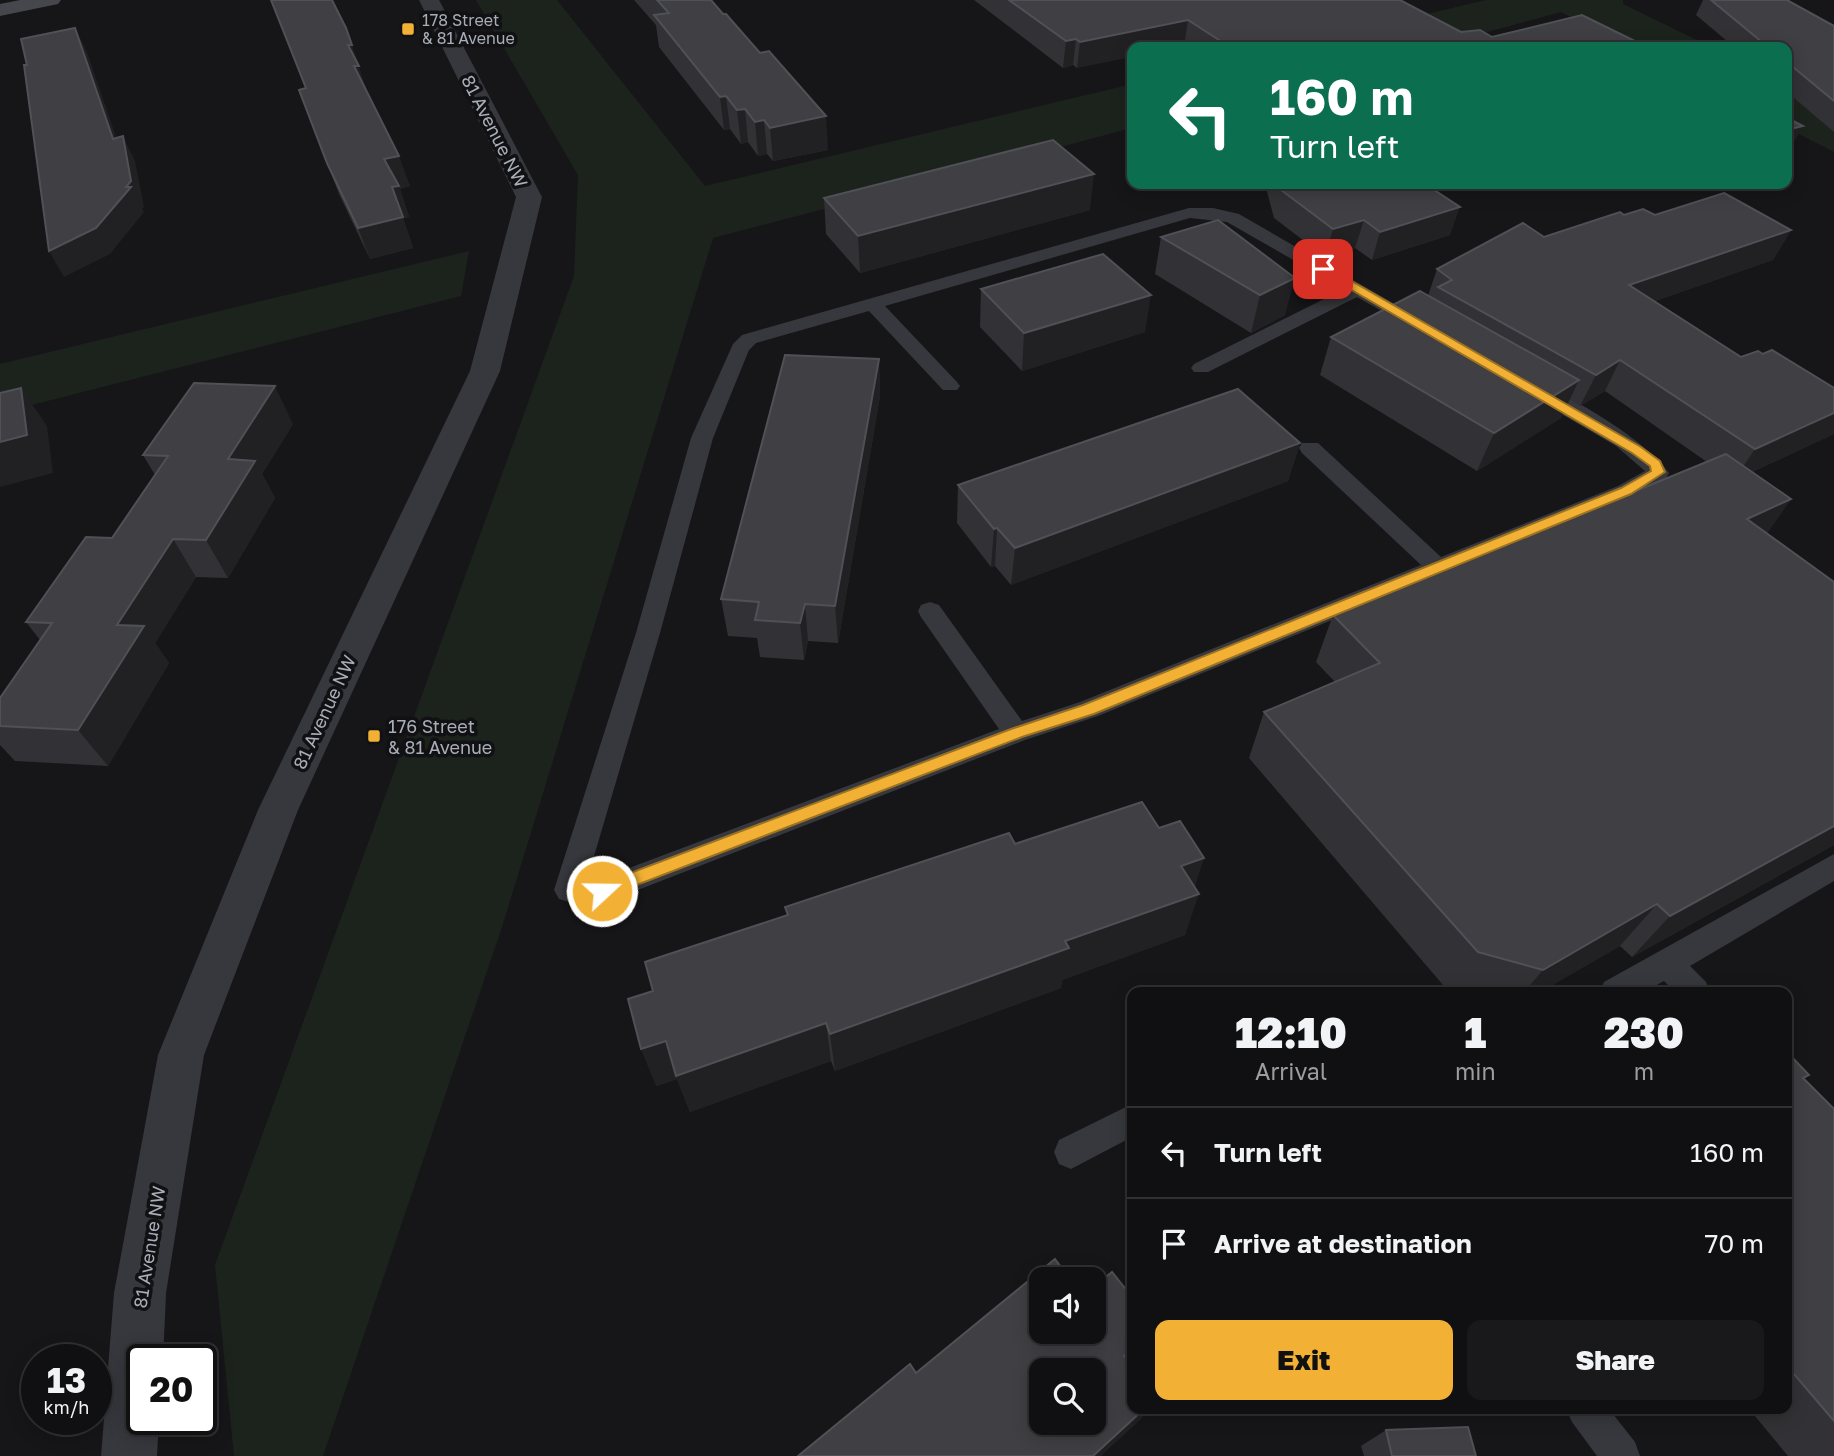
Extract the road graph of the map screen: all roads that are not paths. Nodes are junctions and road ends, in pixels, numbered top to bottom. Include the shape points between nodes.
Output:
1 (51, 0) edge
2 (429, 0) edge
3 (0, 10) edge
4 (1359, 289) junction
5 (873, 303) junction
6 (1439, 335) edge
7 (1201, 368) dead end
8 (1520, 382) edge
9 (950, 386) dead end
10 (1310, 448) dead end
11 (1437, 567) junction
12 (930, 611) dead end
13 (1016, 733) junction
14 (1834, 866) edge
15 (569, 890) dead end
16 (602, 891) dead end
17 (1667, 964) junction
18 (1624, 987) edge
19 (1690, 987) edge
20 (1127, 1123) edge
21 (1071, 1152) dead end
22 (1589, 1414) edge
23 (129, 1456) edge
24 (1621, 1456) edge

1 - 3 main road
2 - 23 street, 81 Avenue NW via 529,197 485,371 278,810 181,1055 140,1293
4 - 5 lane via 1233,218 1189,213
4 - 6 lane
4 - 7 lane
5 - 9 lane
5 - 15 lane via 770,331 740,348 702,438
8 - 11 lane via 1637,450 1656,464 1658,472 1626,491
10 - 11 lane
11 - 13 lane via 1089,709
12 - 13 lane
13 - 16 lane
14 - 17 lane
17 - 18 lane
17 - 19 lane
20 - 21 lane
22 - 24 lane

